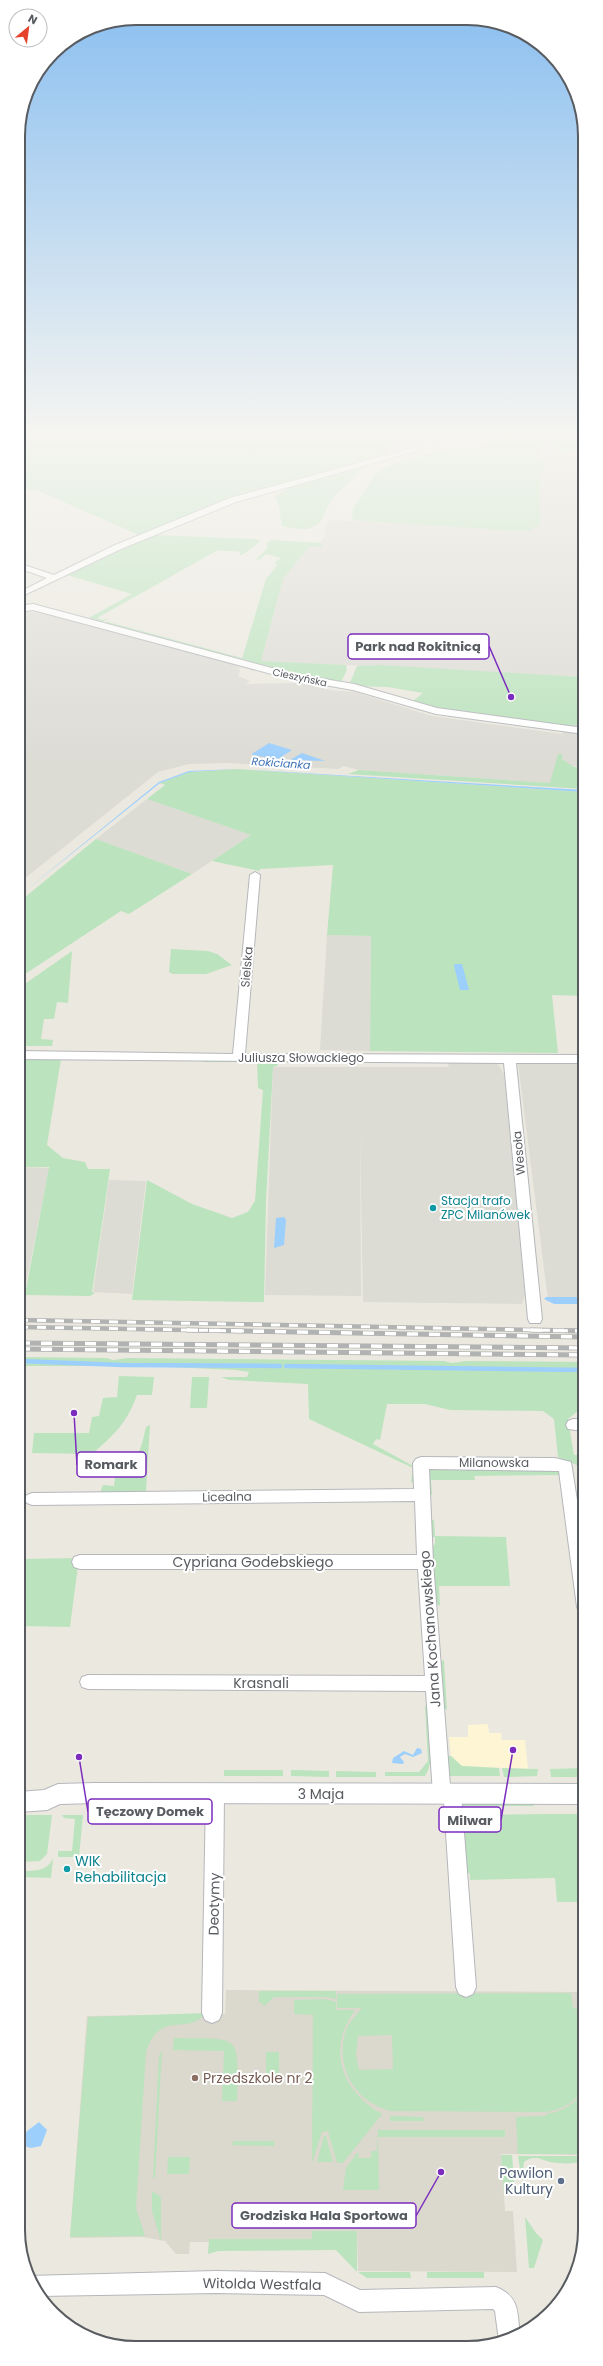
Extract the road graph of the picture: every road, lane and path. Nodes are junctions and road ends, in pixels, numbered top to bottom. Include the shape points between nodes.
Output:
1 (126, 543) edge
2 (25, 568) edge
3 (54, 578) junction
4 (25, 592) edge
5 (25, 608) edge
6 (578, 730) edge
7 (255, 875) dead end
8 (25, 1055) edge
9 (239, 1058) junction
10 (510, 1058) junction
11 (578, 1059) edge
12 (535, 1320) dead end
13 (421, 1463) joint
14 (421, 1495) junction
15 (32, 1499) dead end
16 (578, 1542) edge
17 (80, 1562) dead end
18 (425, 1562) junction
19 (88, 1682) dead end
20 (434, 1684) junction
21 (25, 1790) edge
22 (58, 1794) junction
23 (216, 1794) junction
24 (447, 1794) junction
25 (578, 1794) edge
26 (25, 1802) edge
27 (466, 1987) dead end
28 (212, 2013) dead end
29 (39, 2285) edge
30 (508, 2333) edge

1 - 3 street
2 - 3 street
3 - 4 street
5 - 6 street, Cieszyńska via 33,607 293,678 354,687 436,711
7 - 9 street, Sielska
8 - 9 street, Juliusza Słowackiego
9 - 10 street, Juliusza Słowackiego
10 - 11 street, Juliusza Słowackiego
10 - 12 street, Wesoła
13 - 14 street, Jana Kochanowskiego
13 - 16 street, Milanowska via 566,1466
14 - 15 street, Licealna
14 - 18 street, Jana Kochanowskiego
17 - 18 street, Cypriana Godebskiego
18 - 20 street, Jana Kochanowskiego
19 - 20 street, Krasnali
20 - 24 street, Jana Kochanowskiego
21 - 22 street, 3 Maja via 49,1790
22 - 23 street, 3 Maja
22 - 26 street, 3 Maja via 47,1800
23 - 24 street, 3 Maja
23 - 28 street, Deotymy
24 - 25 street, 3 Maja
24 - 27 street, Jana Kochanowskiego
29 - 30 street, Witolda Westfala via 216,2282 325,2284 359,2301 496,2298 504,2303 506,2308

